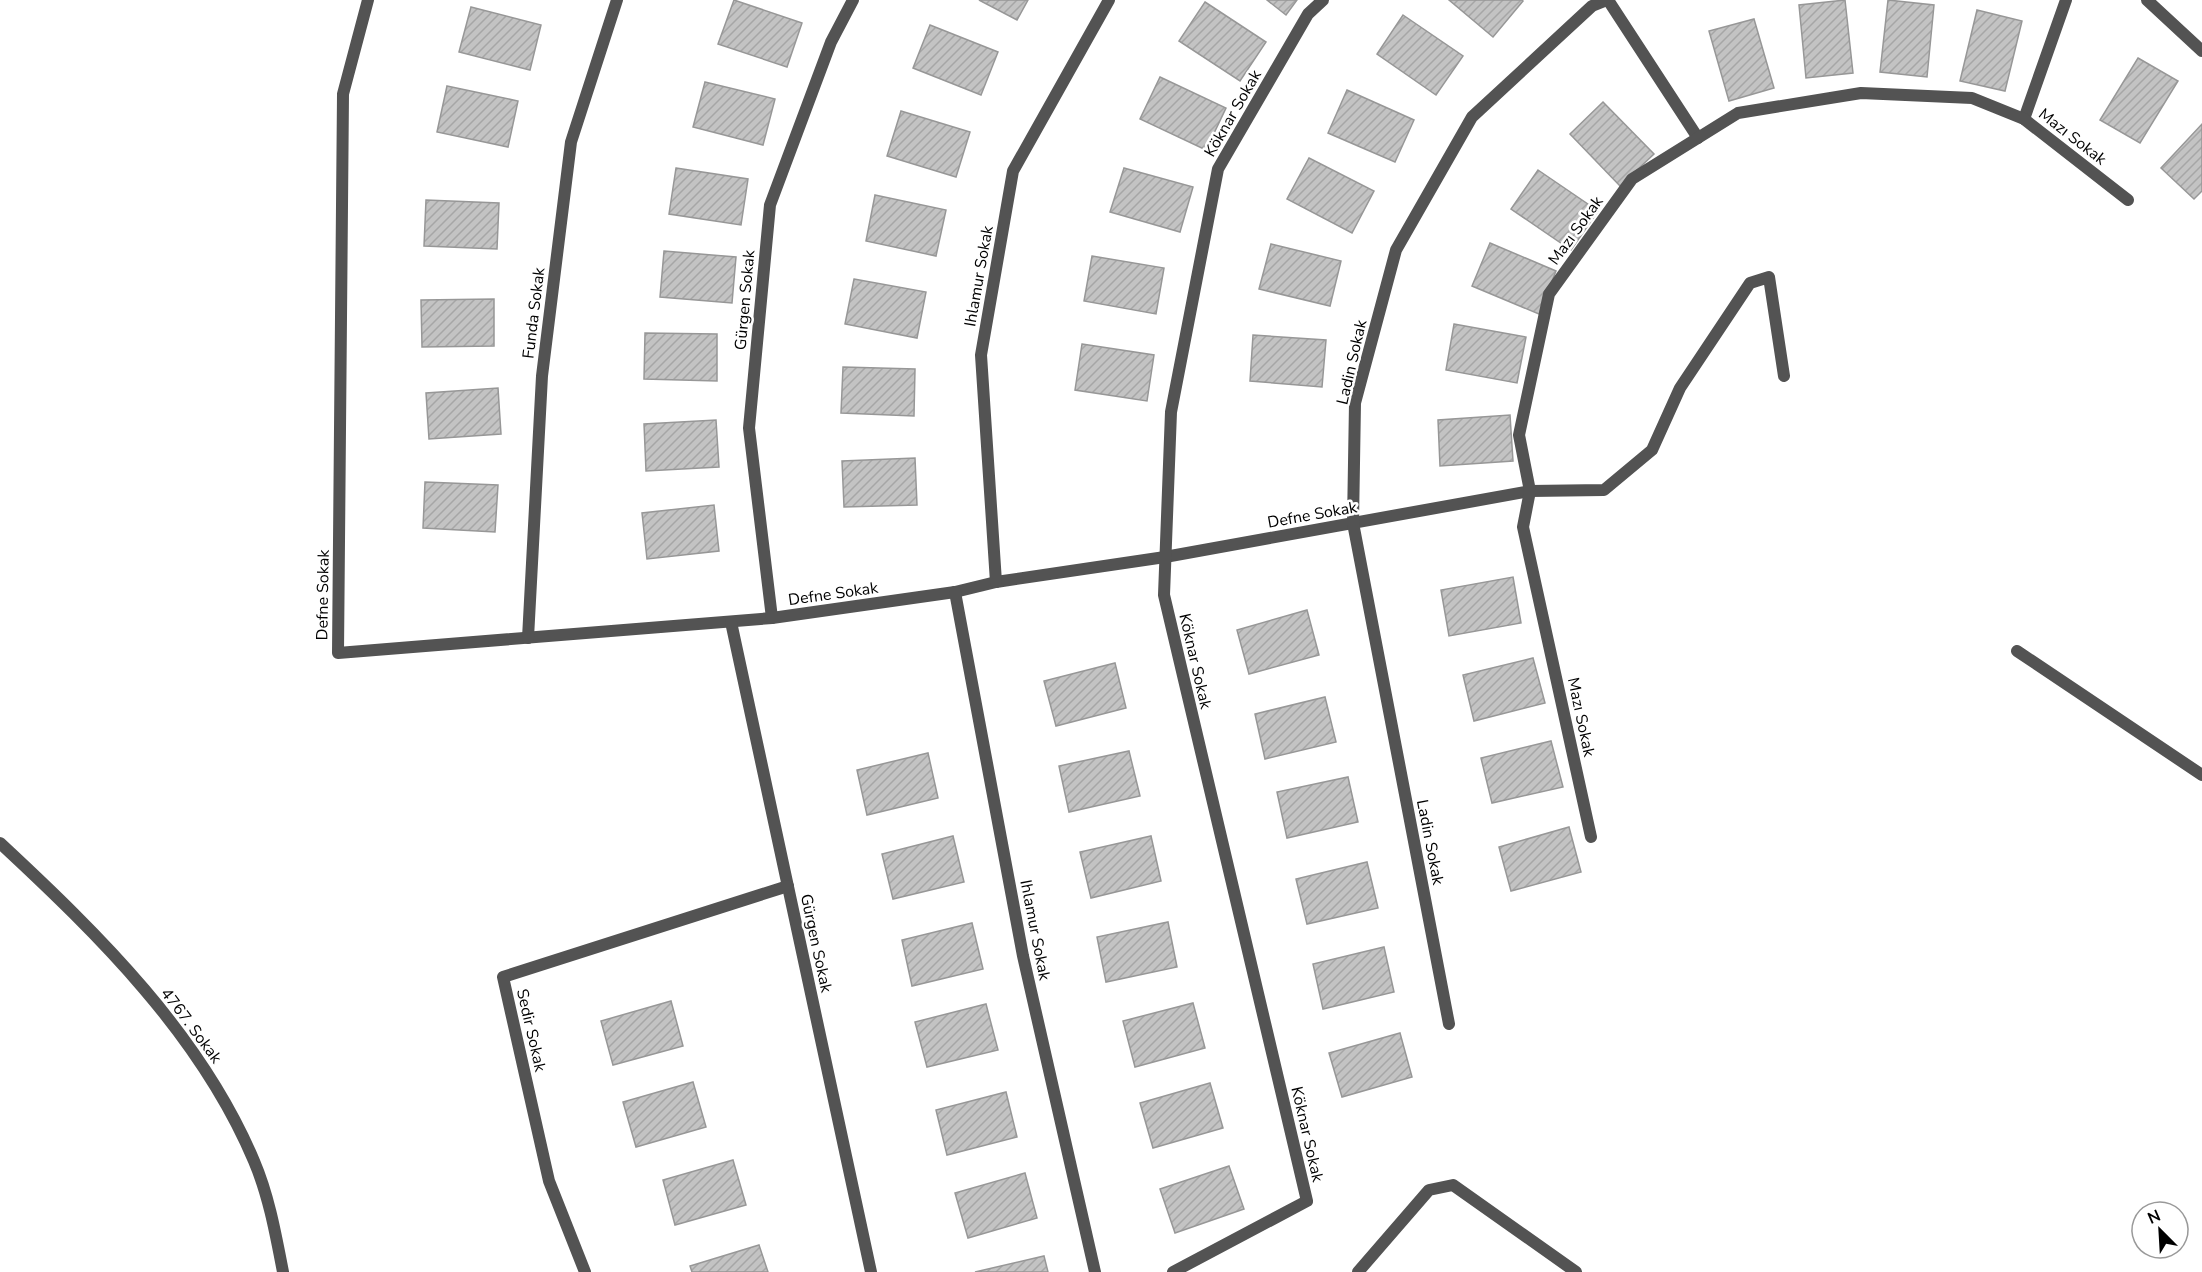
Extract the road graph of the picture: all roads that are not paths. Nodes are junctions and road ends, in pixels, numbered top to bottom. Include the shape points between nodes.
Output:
1 (368, 0) edge
2 (617, 0) edge
3 (854, 0) edge
4 (1109, 0) edge
5 (1323, 0) edge
6 (1607, 0) edge
7 (2066, 0) edge
8 (2147, 0) edge
9 (2202, 51) edge
10 (2024, 119) junction
11 (1698, 138) junction
12 (2128, 200) dead end
13 (1784, 376) dead end
14 (1530, 491) junction
15 (1353, 523) junction
16 (1165, 557) junction
17 (996, 582) junction
18 (955, 592) junction
19 (772, 618) junction
20 (731, 622) junction
21 (528, 638) junction
22 (2017, 651) dead end
23 (2202, 775) edge
24 (1591, 837) dead end
25 (0, 843) edge
26 (788, 886) junction
27 (1449, 1024) dead end
28 (283, 1272) edge
29 (585, 1272) edge
30 (871, 1272) edge
31 (1095, 1272) edge
32 (1173, 1272) edge
33 (1358, 1272) edge
34 (1576, 1272) edge

1 - 21 street, Defne Sokak via 343,94 338,653
2 - 21 street, Funda Sokak via 571,142 542,376
3 - 19 street, Gürgen Sokak via 831,42 770,205 749,428
4 - 17 street, Ihlamur Sokak via 1013,171 981,356
5 - 16 street, Köknar Sokak via 1308,14 1218,169 1171,412
6 - 11 street
6 - 15 street, Ladin Sokak via 1592,6 1473,117 1396,250 1355,403
7 - 10 street
8 - 9 street
10 - 11 street, Mazı Sokak via 1972,98 1861,93 1738,113
10 - 12 street, Mazı Sokak
11 - 14 street, Mazı Sokak via 1632,179 1549,294 1519,435
13 - 14 street, Defne Sokak via 1769,277 1750,283 1680,388 1652,450 1604,490
14 - 15 street, Defne Sokak
14 - 24 street, Mazı Sokak via 1523,527
15 - 16 street, Defne Sokak
15 - 27 street, Ladin Sokak
16 - 17 street, Defne Sokak
16 - 32 street, Köknar Sokak via 1164,595 1307,1201
17 - 18 street, Defne Sokak
18 - 19 street, Defne Sokak
18 - 31 street, Ihlamur Sokak via 1023,956
19 - 20 street, Defne Sokak
20 - 21 street, Defne Sokak
20 - 26 street, Gürgen Sokak
22 - 23 street
25 - 28 street, 4767. Sokak via 68,906 139,982 218,1088 255,1163
26 - 29 street, Sedir Sokak via 503,977 549,1181
26 - 30 street, Gürgen Sokak
33 - 34 street via 1429,1190 1453,1185

